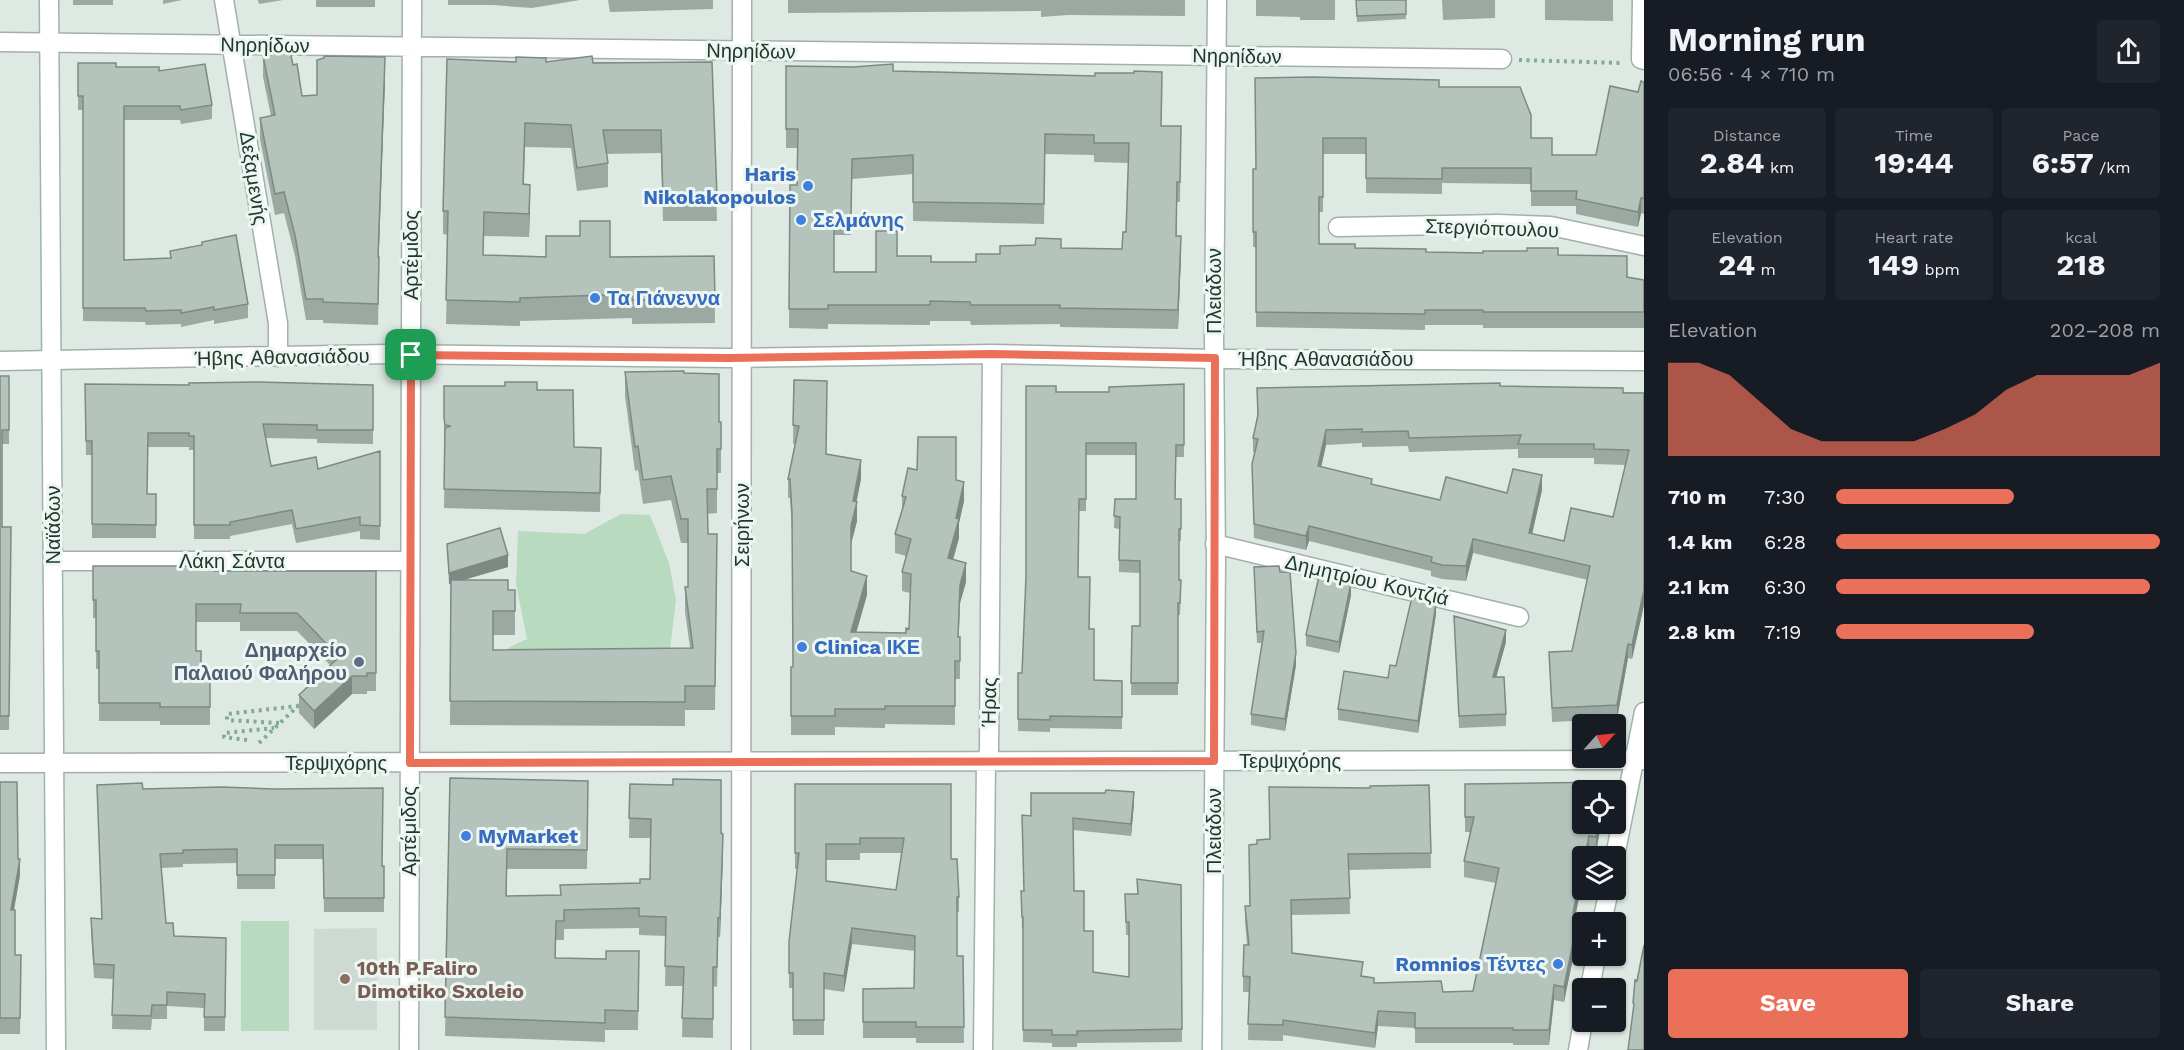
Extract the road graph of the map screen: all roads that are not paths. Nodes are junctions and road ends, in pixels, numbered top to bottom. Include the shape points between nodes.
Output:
1 (49, 0) edge
2 (224, 0) edge
3 (412, 0) edge
4 (742, 0) edge
5 (1217, 0) edge
6 (1642, 0) edge
7 (0, 42) edge
8 (49, 43) junction
9 (232, 45) junction
10 (412, 47) junction
11 (742, 51) junction
12 (1216, 56) junction
13 (1502, 59) road end
14 (1642, 60) edge
15 (1338, 227) dead end
16 (1644, 246) edge
17 (992, 354) junction
18 (411, 355) junction
19 (278, 357) junction
20 (742, 358) junction
21 (1215, 358) junction
22 (1644, 361) edge
23 (0, 362) edge
24 (51, 362) junction
25 (1215, 544) junction
26 (53, 561) junction
27 (410, 561) junction
28 (1519, 617) dead end
29 (1644, 712) edge
30 (1639, 760) edge
31 (986, 761) junction
32 (1214, 761) junction
33 (742, 762) junction
34 (0, 763) edge
35 (54, 763) junction
36 (410, 763) junction
37 (1618, 846) edge
38 (1581, 1032) edge
39 (56, 1050) edge
40 (409, 1050) edge
41 (741, 1050) edge
42 (983, 1050) edge
43 (1212, 1050) edge
44 (1578, 1050) edge

1 - 8 street, Ναϊάδων
2 - 9 street, Δεξαμενής
3 - 10 street, Αρτέμιδος
4 - 11 street, Σειρήνων
5 - 12 street, Πλειάδων
6 - 14 street
7 - 8 street, Νηρηίδων
8 - 9 street, Νηρηίδων
8 - 24 street, Ναϊάδων
9 - 10 street, Νηρηίδων
9 - 19 street, Δεξαμενής via 278,323
10 - 11 street, Νηρηίδων
10 - 18 street, Αρτέμιδος
11 - 12 street, Νηρηίδων
11 - 20 street, Σειρήνων
12 - 13 street, Νηρηίδων
12 - 21 street, Πλειάδων
15 - 16 street, Στεργιόπουλου via 1551,226
17 - 20 street, Ήβης Αθανασιάδου
17 - 21 street, Ήβης Αθανασιάδου
17 - 31 street, Ήρας
18 - 19 street, Ήβης Αθανασιάδου
18 - 20 street, Ήβης Αθανασιάδου
18 - 27 street, Αρτέμιδος
19 - 24 street, Ήβης Αθανασιάδου
20 - 33 street, Σειρήνων
21 - 22 street, Ήβης Αθανασιάδου
21 - 25 street, Πλειάδων
23 - 24 street, Ήβης Αθανασιάδου
24 - 26 street, Ναϊάδων
25 - 28 street, Δημητρίου Κοντζιά
25 - 32 street, Πλειάδων
26 - 27 street, Λάκη Σάντα
26 - 35 street, Ναϊάδων
27 - 36 street, Αρτέμιδος
29 - 30 street
30 - 32 street, Τερψιχόρης
30 - 37 street
31 - 32 street, Τερψιχόρης
31 - 33 street, Τερψιχόρης
31 - 42 street, Ήρας
32 - 43 street, Πλειάδων
33 - 36 street, Τερψιχόρης
33 - 41 street, Σειρήνων
34 - 35 street, Τερψιχόρης
35 - 36 street, Τερψιχόρης
35 - 39 street, Ναϊάδων
36 - 40 street, Αρτέμιδος
38 - 44 street

